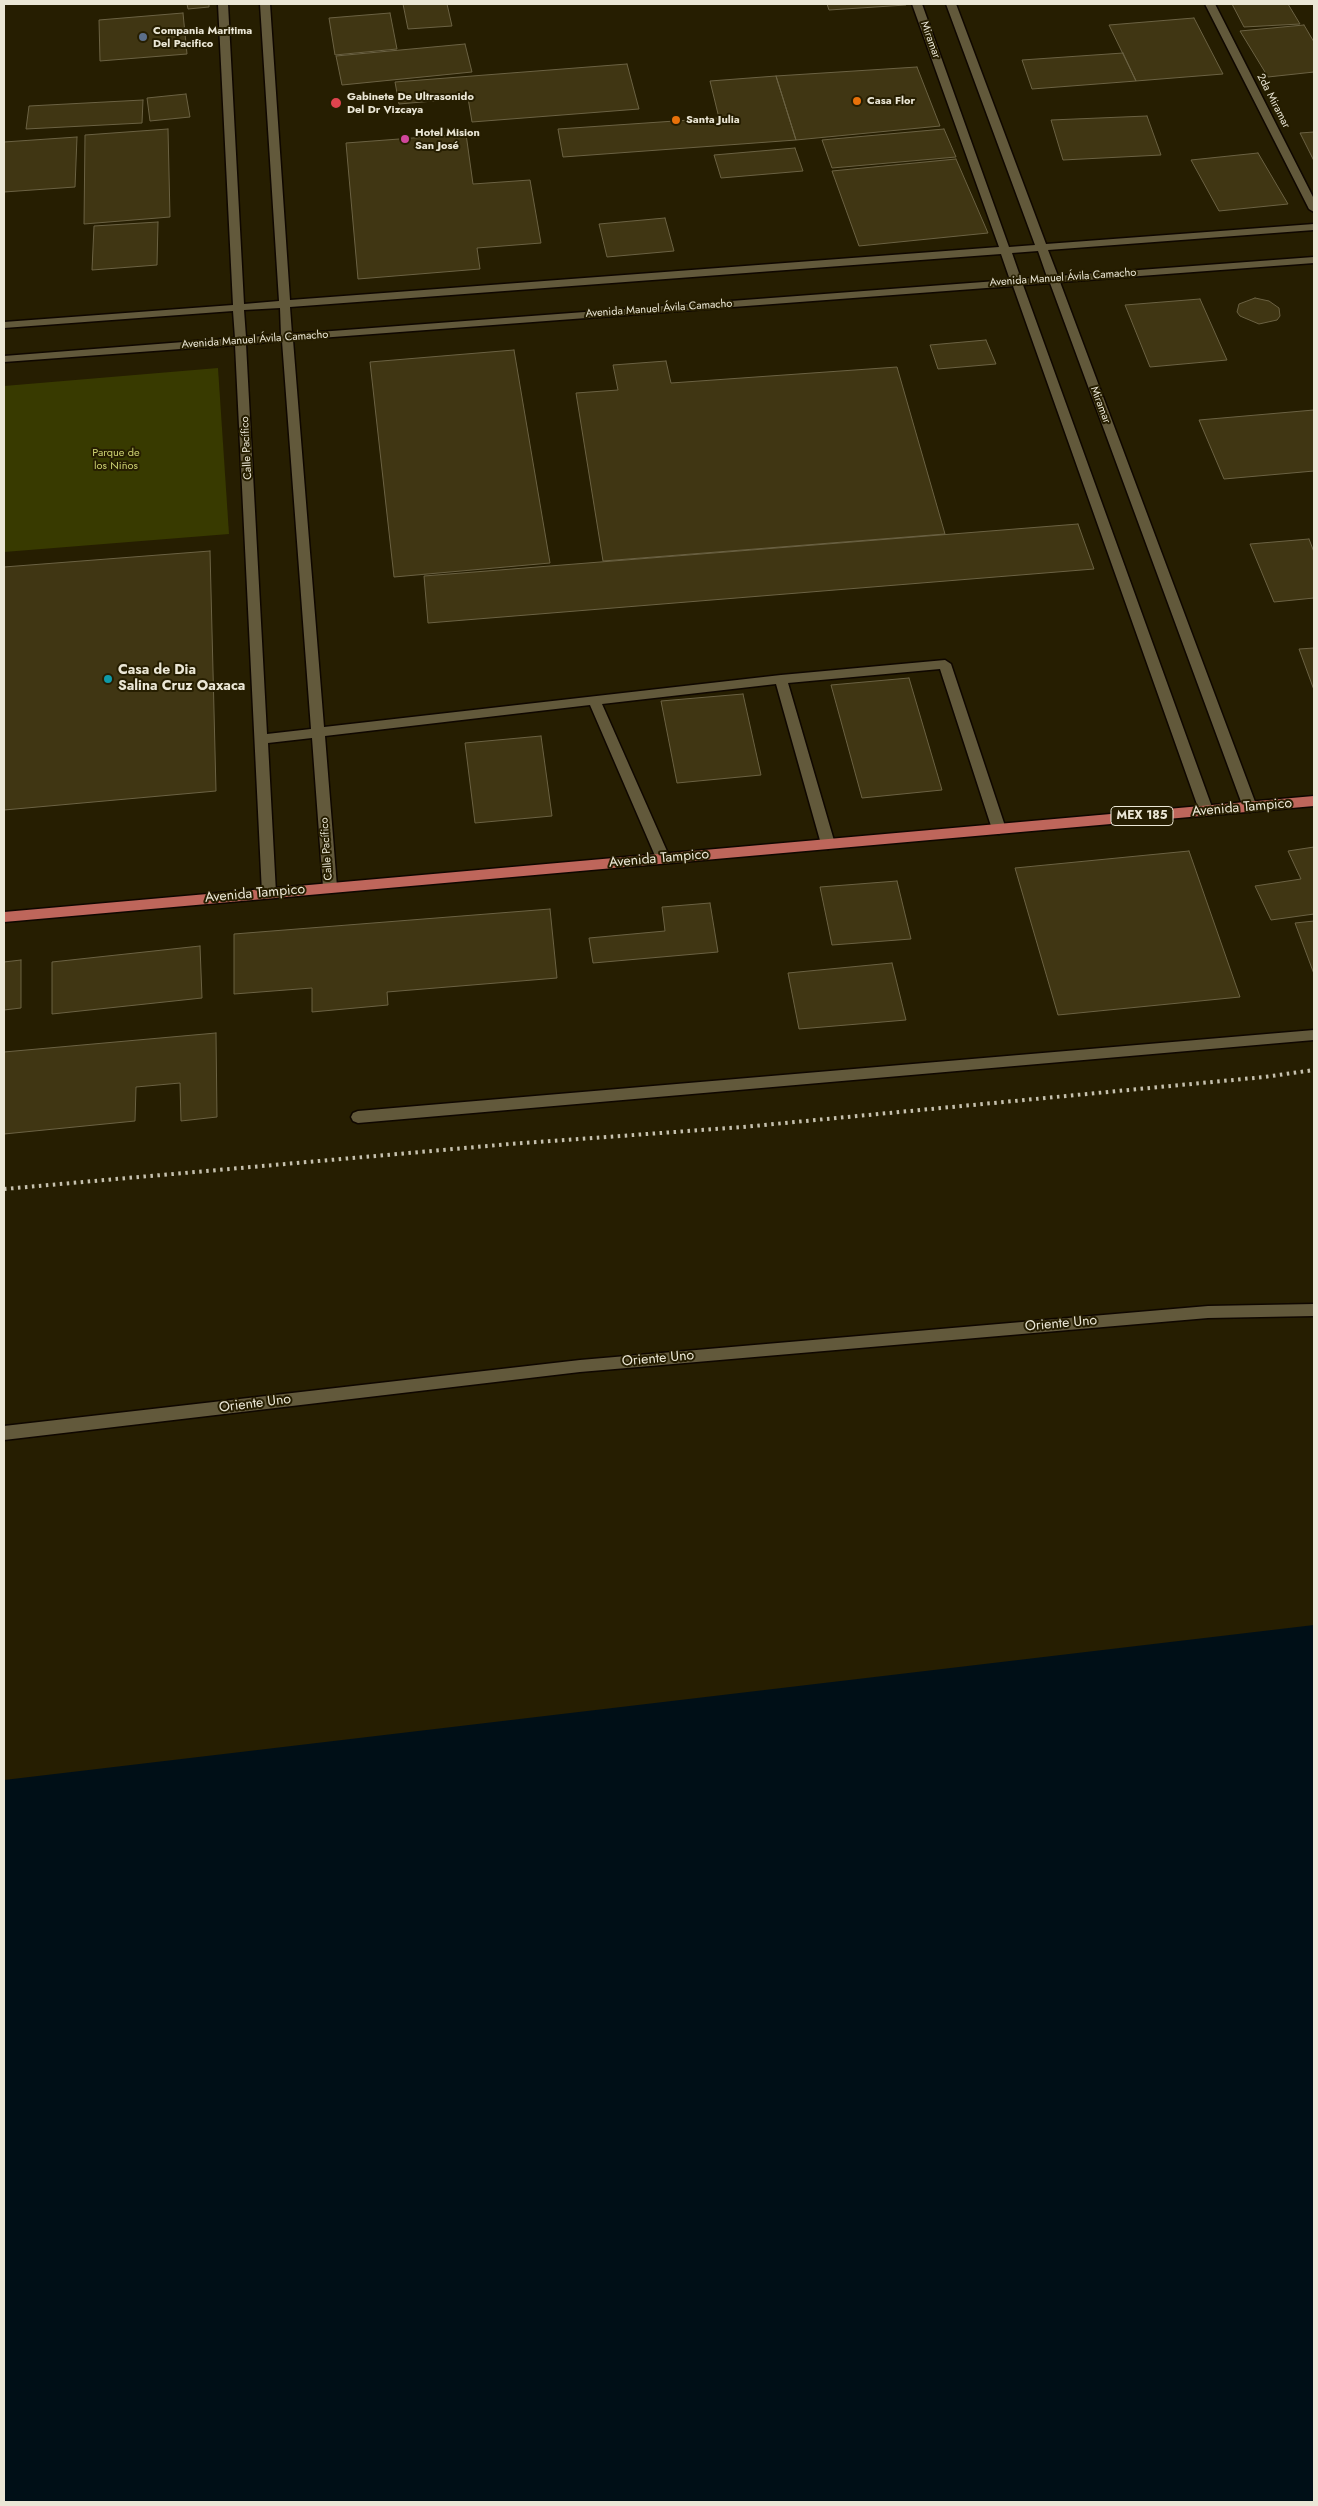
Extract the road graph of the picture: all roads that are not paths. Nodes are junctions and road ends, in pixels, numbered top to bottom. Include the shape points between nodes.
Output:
1 (223, 4) edge
2 (265, 4) edge
3 (917, 4) edge
4 (951, 4) edge
5 (1210, 4) edge
6 (1314, 209) edge
7 (1314, 227) edge
8 (1042, 247) junction
9 (1005, 250) junction
10 (1314, 260) edge
11 (1053, 279) junction
12 (1017, 282) junction
13 (285, 304) junction
14 (238, 307) junction
15 (4, 325) edge
16 (287, 338) junction
17 (241, 341) junction
18 (4, 359) edge
19 (781, 679) junction
20 (595, 701) junction
21 (318, 733) junction
22 (262, 738) junction
23 (1314, 802) edge
24 (1250, 807) junction
25 (1206, 810) junction
26 (999, 829) junction
27 (828, 844) junction
28 (663, 858) junction
29 (330, 887) junction
30 (269, 893) junction
31 (4, 917) edge
32 (1314, 1035) edge
33 (358, 1117) dead end
34 (1314, 1310) edge
35 (4, 1433) edge

1 - 14 street, Calle Pacífico
2 - 13 street, Calle Pacífico
3 - 9 street, Miramar
4 - 8 street, Miramar
5 - 6 street, 2da Miramar
7 - 8 street
8 - 9 street
8 - 11 street, Miramar
9 - 12 street, Miramar
9 - 13 street
10 - 11 street, Avenida Manuel Ávila Camacho
11 - 12 street, Avenida Manuel Ávila Camacho
11 - 24 street, Miramar
12 - 16 street, Avenida Manuel Ávila Camacho
12 - 25 street, Miramar
13 - 14 street
13 - 16 street, Calle Pacífico
14 - 15 street
14 - 17 street, Calle Pacífico
16 - 17 street, Avenida Manuel Ávila Camacho
16 - 21 street, Calle Pacífico
17 - 18 street, Avenida Manuel Ávila Camacho
17 - 22 street, Calle Pacífico
19 - 20 street
19 - 26 street via 945,664
19 - 27 street
20 - 21 street
20 - 28 street
21 - 22 street
21 - 29 street, Calle Pacífico
22 - 30 street, Calle Pacífico
23 - 24 main road, Avenida Tampico
24 - 25 main road, Avenida Tampico
25 - 26 main road, Avenida Tampico / MEX 185
26 - 27 main road, Avenida Tampico
27 - 28 main road, Avenida Tampico
28 - 29 main road, Avenida Tampico
29 - 30 main road, Avenida Tampico
30 - 31 main road, Avenida Tampico
32 - 33 street
34 - 35 street, Oriente Uno via 1208,1312 580,1366

